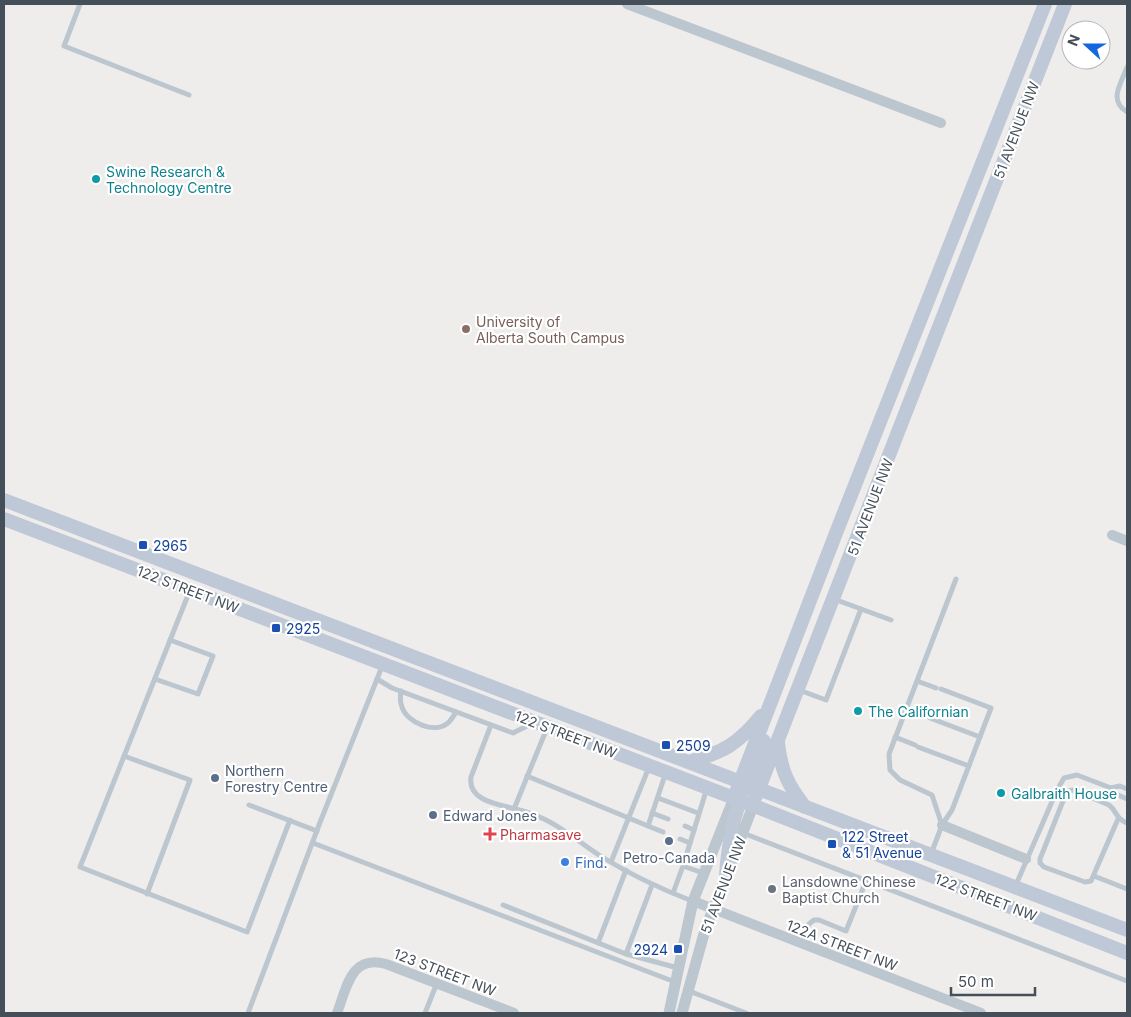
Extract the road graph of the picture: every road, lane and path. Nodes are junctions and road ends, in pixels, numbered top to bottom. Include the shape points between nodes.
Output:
1 (80, 4) edge
2 (627, 4) edge
3 (1045, 4) edge
4 (1065, 4) edge
5 (1127, 67) edge
6 (189, 95) dead end
7 (1127, 112) edge
8 (940, 123) dead end
9 (4, 500) edge
10 (4, 519) edge
11 (1112, 535) dead end
12 (1127, 541) edge
13 (956, 579) dead end
14 (190, 590) junction
15 (834, 599) junction
16 (861, 609) junction
17 (891, 620) dead end
18 (170, 640) junction
19 (787, 661) junction
20 (383, 664) junction
21 (155, 679) junction
22 (377, 679) junction
23 (917, 681) junction
24 (798, 690) junction
25 (401, 691) junction
26 (770, 706) junction
27 (907, 708) junction
28 (456, 712) junction
29 (534, 722) junction
30 (491, 725) junction
31 (547, 727) junction
32 (895, 737) junction
33 (980, 737) junction
34 (778, 742) junction
35 (124, 756) junction
36 (689, 762) junction
37 (649, 766) junction
38 (969, 766) junction
39 (666, 772) junction
40 (527, 776) junction
41 (750, 785) junction
42 (707, 787) junction
43 (1111, 788) junction
44 (1127, 789) edge
45 (658, 798) junction
46 (1127, 799) edge
47 (742, 801) junction
48 (249, 805) dead end
49 (806, 808) junction
50 (514, 809) junction
51 (652, 813) junction
52 (698, 813) junction
53 (629, 818) junction
54 (668, 819) dead end
55 (1118, 819) junction
56 (290, 820) junction
57 (1127, 823) edge
58 (648, 826) junction
59 (685, 826) dead end
60 (942, 826) junction
61 (317, 830) junction
62 (694, 830) junction
63 (663, 832) dead end
64 (742, 833) junction
65 (680, 839) dead end
66 (313, 843) junction
67 (690, 843) junction
68 (930, 855) junction
69 (1026, 859) junction
70 (611, 862) junction
71 (683, 866) junction
72 (626, 870) junction
73 (704, 873) junction
74 (726, 876) junction
75 (1094, 876) junction
76 (866, 882) junction
77 (652, 885) junction
78 (1014, 887) junction
79 (1127, 889) edge
80 (672, 893) junction
81 (147, 894) junction
82 (693, 901) junction
83 (503, 904) dead end
84 (713, 909) junction
85 (1127, 930) edge
86 (598, 943) junction
87 (801, 944) junction
88 (1127, 952) edge
89 (626, 954) junction
90 (678, 968) junction
91 (675, 982) junction
92 (1127, 982) edge
93 (437, 983) junction
94 (688, 991) junction
95 (248, 1013) edge
96 (337, 1013) edge
97 (425, 1013) edge
98 (514, 1013) edge
99 (669, 1013) edge
100 (682, 1013) edge
101 (746, 1013) edge
102 (981, 1013) edge

1 - 6 lane via 64,46
2 - 8 street
3 - 19 main road, 51 AVENUE NW
4 - 15 main road, 51 AVENUE NW
5 - 7 lane via 1116,102
9 - 36 main road, 122 STREET NW
10 - 14 main road, 122 STREET NW
11 - 12 street
13 - 23 lane
14 - 18 lane
14 - 20 main road, 122 STREET NW
15 - 16 lane
15 - 24 main road, 51 AVENUE NW
16 - 17 lane
16 - 24 lane via 826,700
18 - 21 lane
18 - 21 lane via 213,656 198,694
19 - 26 main road, 51 AVENUE NW
19 - 41 main road
20 - 22 lane
20 - 29 main road, 122 STREET NW
21 - 35 lane
22 - 25 lane
22 - 61 lane
23 - 27 lane
23 - 33 lane via 992,708
24 - 34 main road, 51 AVENUE NW
25 - 28 lane
25 - 28 lane via 401,706 412,721 439,727 448,723
26 - 36 main road via 739,741 722,751
26 - 41 main road, 51 AVENUE NW
27 - 32 lane
27 - 33 lane
28 - 30 lane
29 - 30 lane via 513,733
29 - 31 main road, 122 STREET NW
30 - 50 lane via 470,783 472,790 481,798
31 - 37 main road, 122 STREET NW
31 - 40 lane
32 - 38 lane
32 - 60 lane via 889,754 890,770 900,780 932,795
33 - 38 lane
34 - 41 main road, 51 AVENUE NW
34 - 49 main road via 784,774
35 - 81 lane via 80,867
35 - 81 lane via 190,780
36 - 41 main road, 122 STREET NW
37 - 39 main road, 122 STREET NW
37 - 53 lane
38 - 60 lane via 952,810
39 - 42 main road, 122 STREET NW
39 - 45 lane
40 - 50 lane
40 - 53 lane
41 - 47 main road, 51 AVENUE NW
41 - 47 main road
41 - 49 main road, 122 STREET NW
42 - 47 main road, 122 STREET NW
42 - 52 lane
43 - 44 lane via 1120,786
43 - 46 lane
43 - 69 lane via 1077,775 1064,778
45 - 51 lane
45 - 52 lane
47 - 64 street, 51 AVENUE NW
47 - 73 street, 51 AVENUE NW
47 - 74 main road via 727,855
47 - 88 main road, 122 STREET NW
48 - 56 lane
49 - 68 main road, 122 STREET NW
50 - 70 lane via 546,820
51 - 54 lane
51 - 58 lane
52 - 62 lane
53 - 58 lane
53 - 70 lane
55 - 57 lane
55 - 75 lane
55 - 75 lane via 1109,805 1073,790 1065,796 1040,863 1085,882
56 - 61 lane
56 - 81 lane via 247,932
58 - 63 lane
59 - 62 lane
60 - 68 lane
60 - 69 street
61 - 66 lane
62 - 67 lane
64 - 74 street, 51 AVENUE NW
64 - 76 lane
65 - 67 lane
66 - 91 lane
66 - 95 lane
67 - 71 lane
68 - 78 main road, 122 STREET NW
69 - 78 lane
70 - 72 lane
71 - 73 lane
71 - 80 lane
72 - 77 lane
72 - 86 lane
73 - 82 street, 51 AVENUE NW
74 - 84 street, 51 AVENUE NW
75 - 79 lane
76 - 87 lane via 846,931 814,920
76 - 92 lane
77 - 80 lane
77 - 89 lane
78 - 85 main road, 122 STREET NW
80 - 82 lane
82 - 84 street, 122A STREET NW
82 - 90 street, 51 AVENUE NW
83 - 86 lane
84 - 87 street, 122A STREET NW
84 - 94 street, 51 AVENUE NW
86 - 89 lane
87 - 102 street, 122A STREET NW
89 - 90 lane
90 - 91 street, 51 AVENUE NW
91 - 99 street, 51 AVENUE NW
93 - 96 street, 123 STREET NW via 380,962 364,962 352,976
93 - 97 lane
93 - 98 street, 123 STREET NW
94 - 100 street, 51 AVENUE NW
94 - 101 lane

